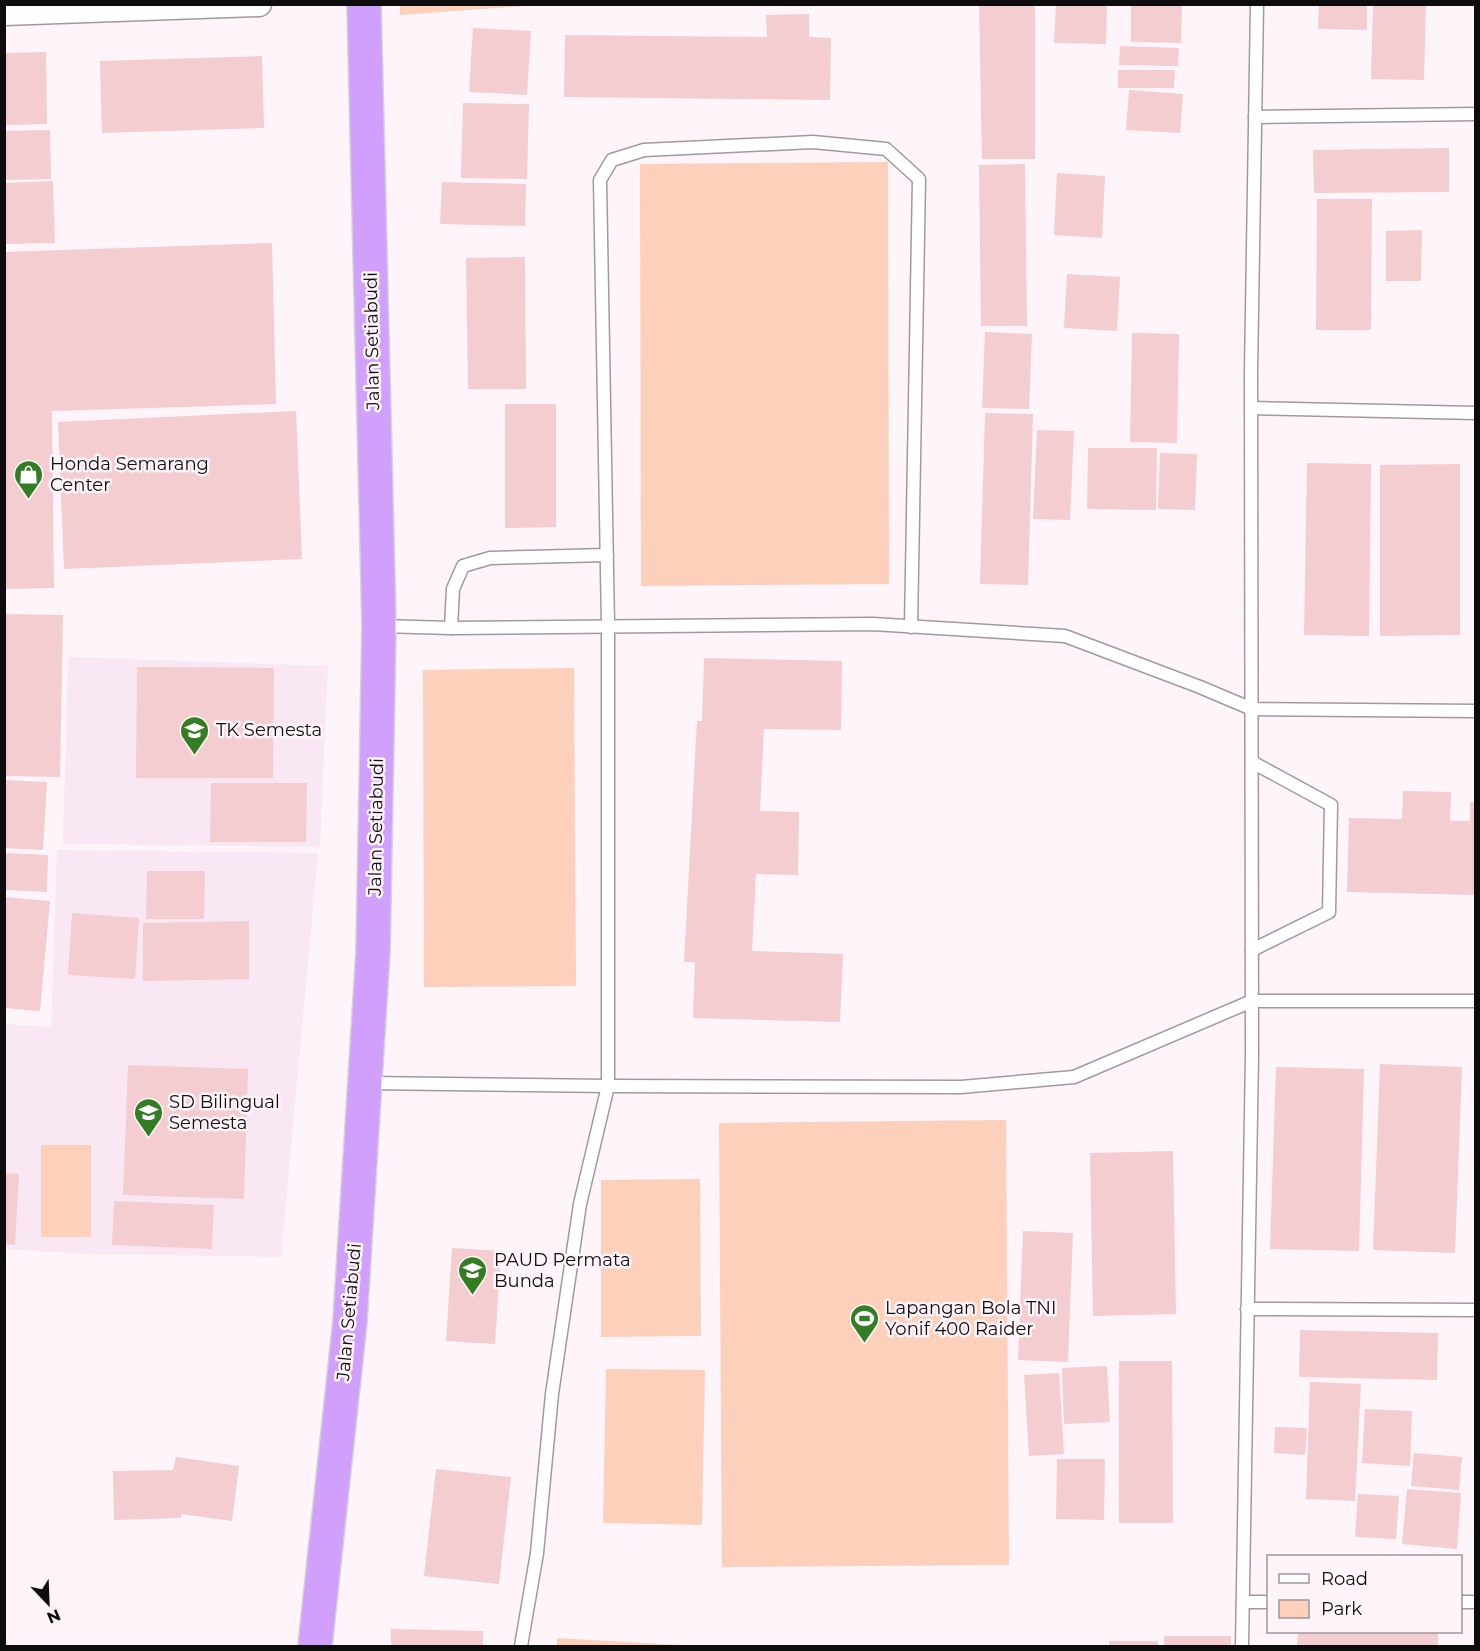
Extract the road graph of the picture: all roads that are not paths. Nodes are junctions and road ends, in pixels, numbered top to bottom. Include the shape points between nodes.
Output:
1 (259, 4) edge
2 (364, 4) edge
3 (1257, 4) edge
4 (4, 13) edge
5 (1476, 114) edge
6 (1255, 117) junction
7 (1252, 408) junction
8 (1476, 413) edge
9 (607, 555) junction
10 (379, 626) junction
11 (608, 626) junction
12 (911, 627) junction
13 (451, 628) junction
14 (1252, 709) junction
15 (1476, 711) edge
16 (1252, 762) junction
17 (1252, 950) junction
18 (1252, 1000) junction
19 (1476, 1001) edge
20 (364, 1083) junction
21 (608, 1086) junction
22 (1247, 1309) junction
23 (1476, 1310) edge
24 (1243, 1602) junction
25 (1267, 1602) edge
26 (315, 1647) edge
27 (521, 1647) edge
28 (1242, 1647) edge

1 - 4 street
2 - 10 highway, Jalan Setiabudi
3 - 6 lane
5 - 6 lane
6 - 7 lane
7 - 8 lane
7 - 14 lane
9 - 11 lane
9 - 12 lane via 600,180 612,160 644,150 813,142 886,149 919,179
9 - 13 lane via 490,558 463,566 453,589
10 - 13 lane
10 - 20 highway, Jalan Setiabudi via 373,952
11 - 12 lane
11 - 13 lane
11 - 21 lane
12 - 14 lane via 1065,636
14 - 15 lane
14 - 16 lane
16 - 17 lane
16 - 17 lane via 1331,805 1329,912
17 - 18 lane
18 - 19 lane
18 - 21 lane via 1074,1077 961,1087
18 - 22 lane
20 - 21 lane
20 - 26 highway, Jalan Setiabudi via 350,1321
21 - 27 lane via 580,1204 552,1394 537,1553
22 - 23 lane
22 - 24 lane
24 - 25 lane
24 - 28 lane

